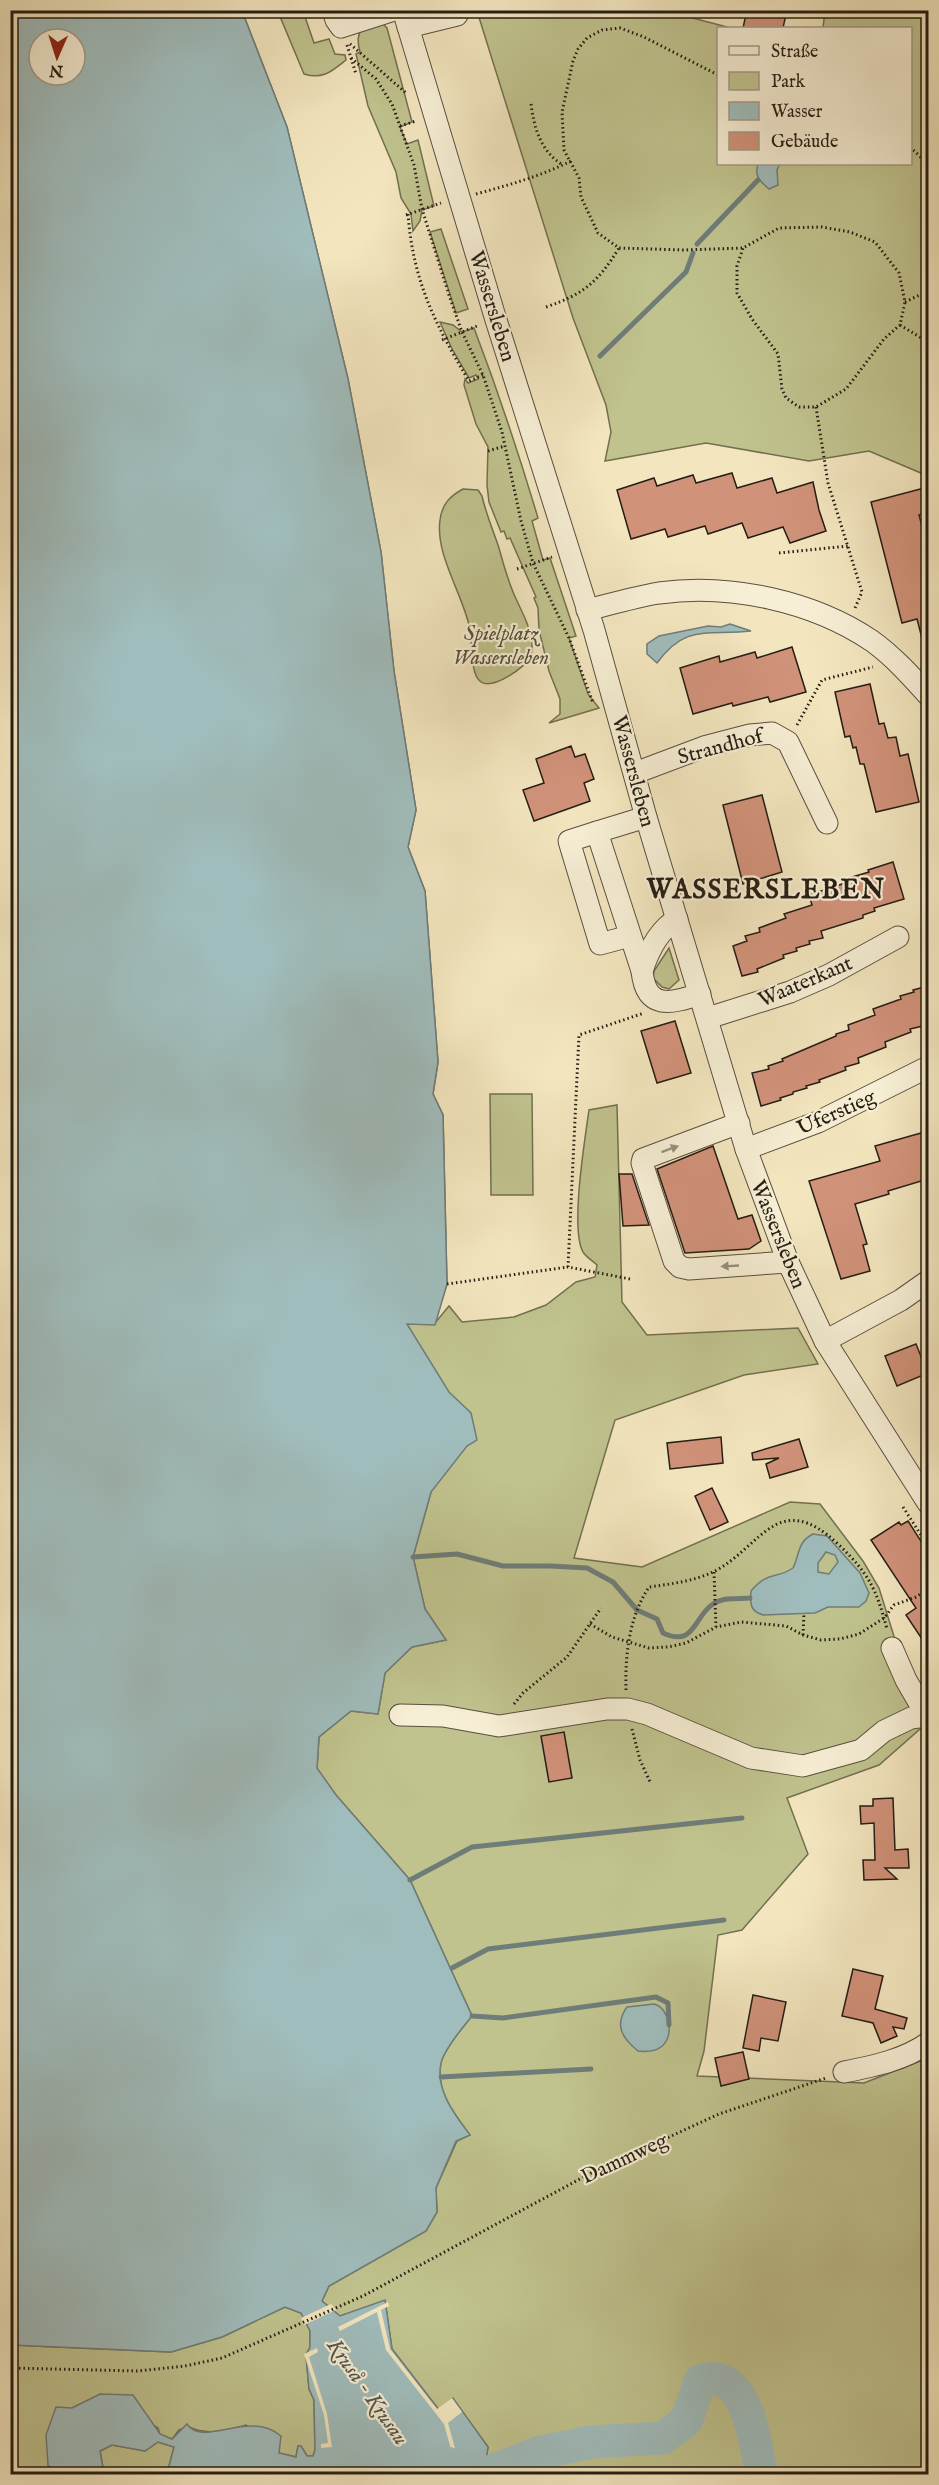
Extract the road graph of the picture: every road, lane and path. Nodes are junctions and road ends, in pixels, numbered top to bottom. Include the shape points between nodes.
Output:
1 (333, 10) edge
2 (394, 10) edge
3 (457, 15) dead end
4 (406, 19) edge
5 (351, 58) junction
6 (356, 74) dead end
7 (717, 74) edge
8 (408, 95) dead end
9 (531, 104) dead end
10 (417, 121) dead end
11 (400, 126) junction
12 (912, 149) edge
13 (571, 161) junction
14 (928, 164) edge
15 (563, 165) junction
16 (460, 198) junction
17 (422, 209) junction
18 (743, 248) junction
19 (619, 249) junction
20 (928, 291) edge
21 (905, 302) junction
22 (546, 307) dead end
23 (900, 325) junction
24 (477, 327) dead end
25 (462, 332) junction
26 (443, 339) junction
27 (928, 342) edge
28 (483, 375) junction
29 (816, 407) junction
30 (508, 430) dead end
31 (502, 432) junction
32 (505, 446) junction
33 (488, 451) dead end
34 (848, 546) junction
35 (779, 553) dead end
36 (554, 556) dead end
37 (534, 563) junction
38 (518, 569) dead end
39 (587, 610) junction
40 (847, 626) junction
41 (896, 662) junction
42 (928, 695) edge
43 (596, 706) dead end
44 (788, 742) junction
45 (635, 773) junction
46 (646, 817) junction
47 (827, 823) dead end
48 (597, 832) junction
49 (677, 919) junction
50 (630, 936) junction
51 (898, 937) dead end
52 (642, 971) junction
53 (700, 994) junction
54 (674, 1003) junction
55 (708, 1018) junction
56 (924, 1069) dead end
57 (739, 1124) junction
58 (746, 1149) junction
59 (788, 1262) junction
60 (568, 1267) junction
61 (630, 1279) dead end
62 (928, 1281) edge
63 (447, 1284) dead end
64 (825, 1341) junction
65 (928, 1503) edge
66 (903, 1507) dead end
67 (928, 1546) edge
68 (714, 1572) junction
69 (928, 1588) edge
70 (601, 1608) dead end
71 (804, 1613) dead end
72 (884, 1618) junction
73 (590, 1624) junction
74 (716, 1627) junction
75 (803, 1635) junction
76 (629, 1643) junction
77 (892, 1648) joint
78 (628, 1709) junction
79 (400, 1716) dead end
80 (927, 1717) edge
81 (507, 1725) junction
82 (651, 1784) dead end
83 (928, 2043) edge
84 (844, 2072) joint
85 (10, 2368) edge

1 - 2 street via 341,27
3 - 4 street
4 - 16 street, Wassersleben
5 - 6 path
5 - 8 path via 345,38
5 - 11 path via 376,79
7 - 13 path via 620,28 602,30 587,38 573,61 561,112 564,150
9 - 15 path via 535,131 554,160
10 - 11 path
11 - 17 path via 419,183
12 - 14 path
13 - 15 path
13 - 19 path via 579,178 581,197 598,233
15 - 16 path
16 - 17 path
16 - 39 street, Wassersleben
17 - 25 path
17 - 26 path via 407,215 417,275
18 - 19 path
18 - 21 path via 779,228 822,227 850,232 875,242 900,273
18 - 29 path via 737,266 737,293 778,354 786,398 799,407
19 - 22 path via 605,272 590,286
20 - 21 path
21 - 23 path
23 - 27 path
23 - 29 path via 884,339 846,389
24 - 25 path
25 - 26 path
25 - 28 path
26 - 28 path via 469,381
28 - 31 path
29 - 34 path via 828,483
30 - 31 path
31 - 32 path
32 - 33 path
32 - 37 path
34 - 35 path
34 - 40 path via 862,592
36 - 37 path
37 - 38 path
37 - 43 path
39 - 40 street via 658,593 747,593 774,598
39 - 45 street, Wassersleben
40 - 41 street
41 - 42 street
41 - 44 path via 822,680
44 - 45 street, Strandhof via 772,733 750,735 704,747
44 - 47 street, Strandhof
45 - 46 street, Wassersleben
46 - 48 street
46 - 49 street, Wassersleben
48 - 50 street
48 - 50 street via 569,840 600,944
49 - 52 street via 667,925 646,956
49 - 53 street, Wassersleben
50 - 52 street
51 - 55 street, Waaterkant via 790,992
52 - 54 street via 643,988 654,999
53 - 54 street
53 - 55 street, Wassersleben
54 - 60 path via 579,1035
55 - 57 street, Wassersleben
56 - 58 street, Uferstieg via 818,1122
57 - 58 street, Wassersleben
59 -> 57 street via 689,1269 674,1262 643,1159
58 - 59 street, Wassersleben
59 - 64 street, Wassersleben
60 - 61 path
60 - 63 path
62 - 64 street
64 - 65 street, Wassersleben
66 - 67 path
68 - 72 path via 766,1529 794,1522 808,1524 822,1529 861,1566 875,1590
68 - 74 path
68 - 76 path via 649,1587 640,1600
69 - 72 path via 894,1605
70 - 73 path
71 - 75 path
72 - 75 path via 859,1634 840,1639 821,1640
72 - 77 path
73 - 76 path
73 - 81 path via 567,1658 523,1693 513,1706
74 - 75 path via 741,1622 769,1624 786,1626
74 - 76 path via 686,1643 668,1647
76 - 78 path
77 - 80 street
78 - 80 street via 751,1758 803,1766 861,1750 884,1731 911,1718
78 - 81 street via 607,1708
78 - 82 path via 638,1752
79 - 81 street via 443,1716
83 - 84 street via 881,2065
84 - 85 path, Dammweg via 719,2114 612,2163 363,2296 222,2358 138,2371

